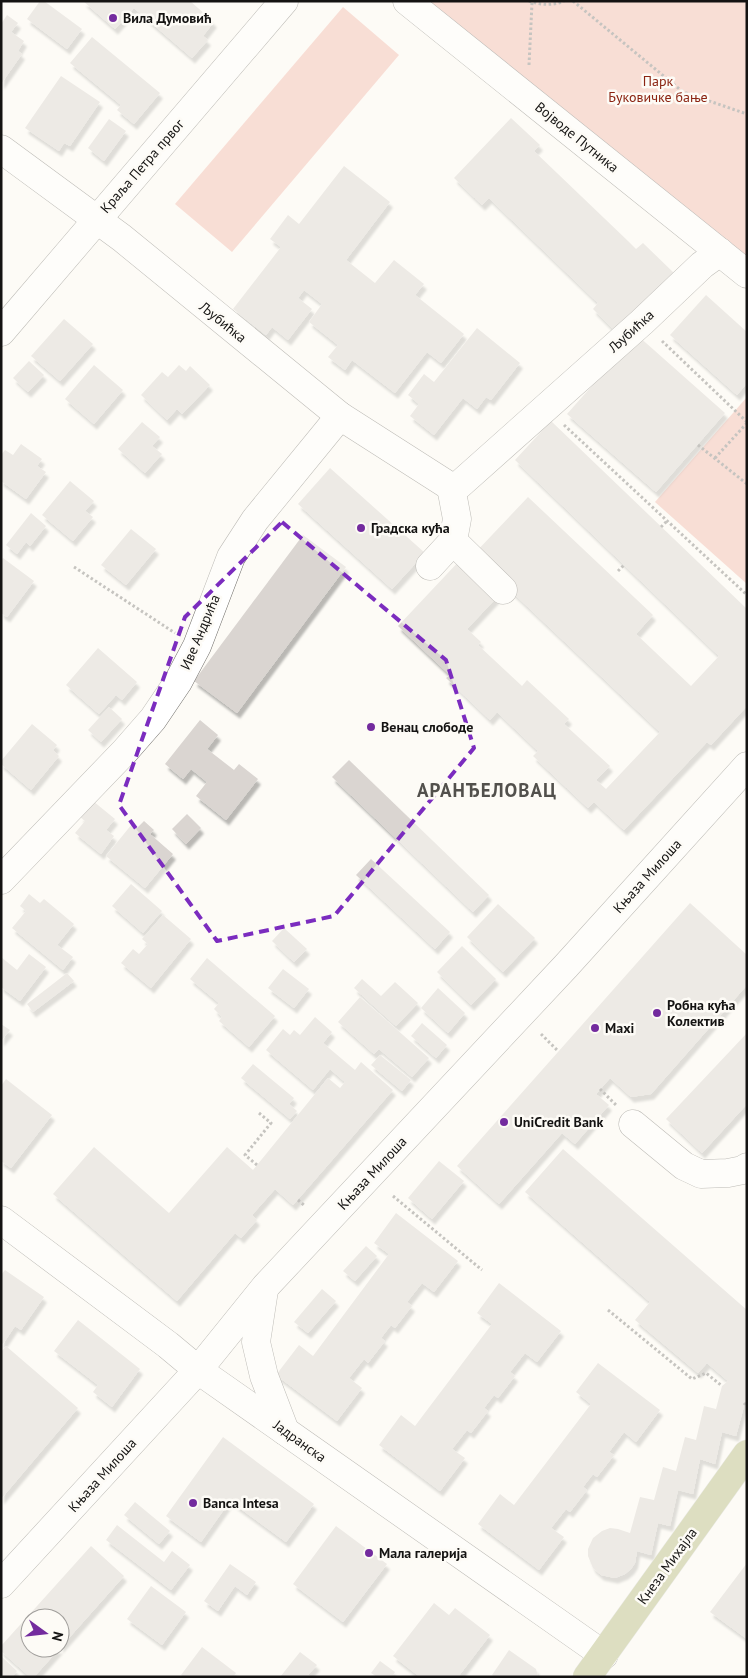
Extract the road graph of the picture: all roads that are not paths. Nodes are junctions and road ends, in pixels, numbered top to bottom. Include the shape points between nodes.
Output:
1 (284, 1) edge
2 (407, 1) edge
3 (1, 149) edge
4 (97, 220) junction
5 (720, 252) junction
6 (747, 274) edge
7 (1, 332) edge
8 (340, 416) junction
9 (451, 487) junction
10 (452, 541) junction
11 (430, 566) dead end
12 (503, 590) dead end
13 (747, 766) edge
14 (1, 880) edge
15 (633, 1124) dead end
16 (747, 1167) edge
17 (1, 1220) edge
18 (264, 1288) junction
19 (198, 1370) junction
20 (285, 1431) junction
21 (747, 1454) edge
22 (1, 1584) edge
23 (604, 1655) junction
24 (587, 1677) edge

1 - 4 street, Краља Петра првог
2 - 5 street, Војводе Путника
3 - 4 street, Љубићка
4 - 7 street, Краља Петра првог
4 - 8 street, Љубићка
5 - 6 street, Војводе Путника
5 - 9 street, Љубићка via 459,485
8 - 9 street, Љубићка
8 - 14 street, Иве Андрића via 255,520 231,557 197,646 178,682 153,718
9 - 10 street via 457,519
10 - 11 street
10 - 12 street
13 - 18 street, Књаза Милоша via 566,966
15 - 16 street via 684,1166 701,1174 728,1173
17 - 19 street, Јадранска
18 - 19 street, Књаза Милоша
18 - 20 street via 256,1342 264,1376
19 - 20 street, Јадранска
19 - 22 street, Књаза Милоша
20 - 23 street, Јадранска
21 - 23 main road, Кнеза Михајла
23 - 24 main road, Кнеза Михајла

